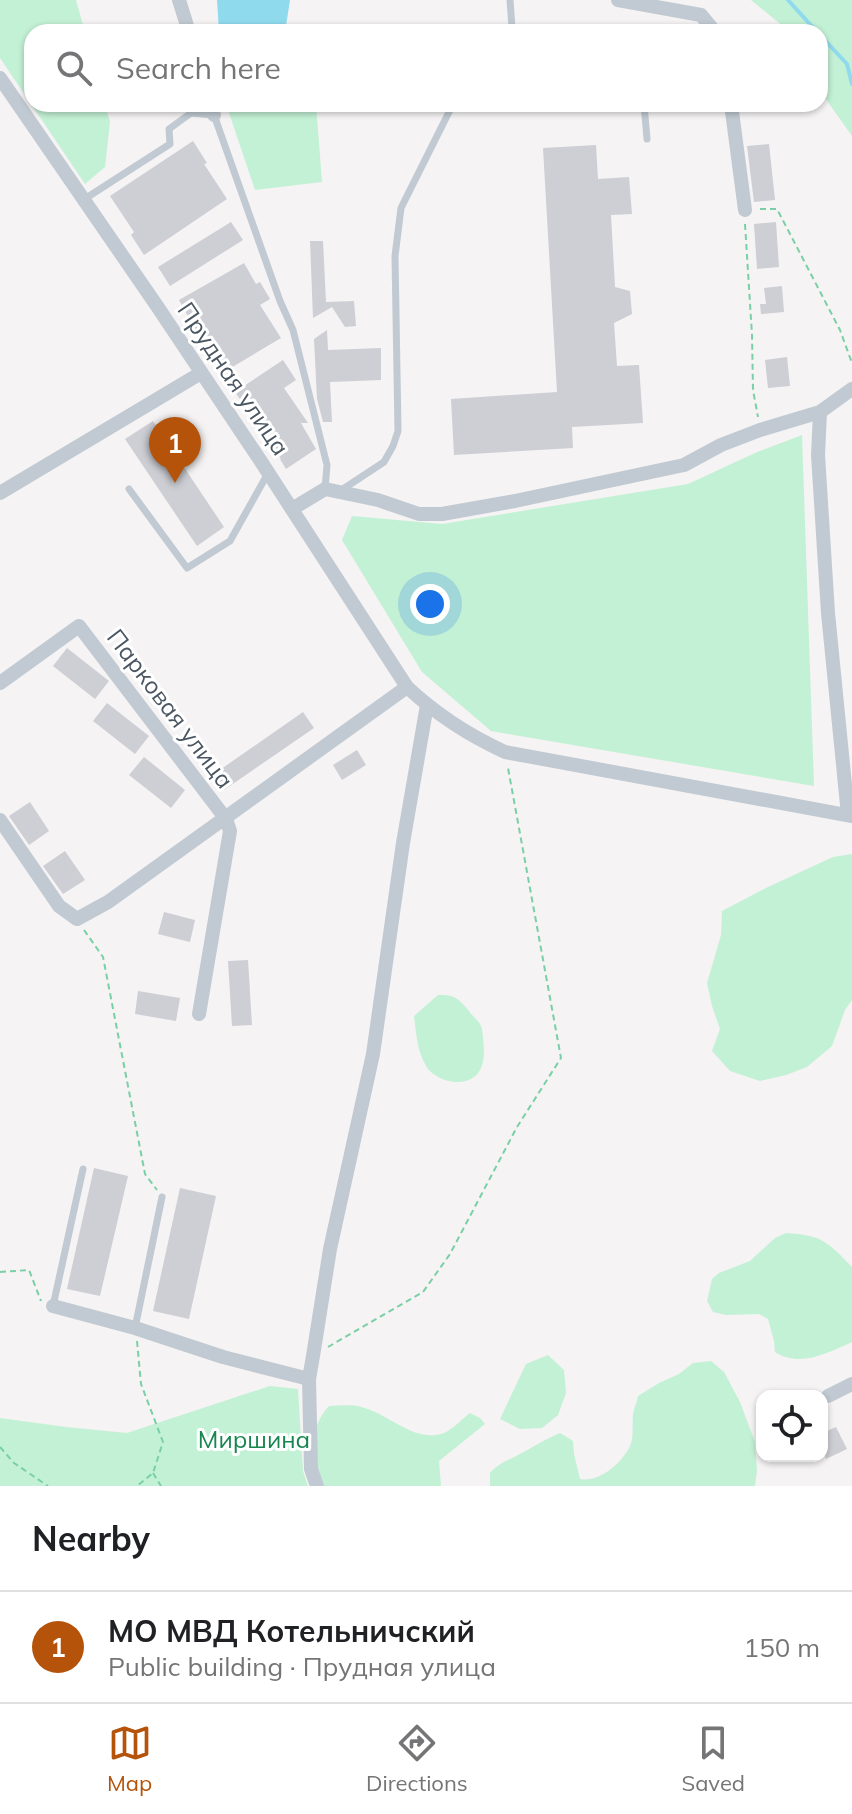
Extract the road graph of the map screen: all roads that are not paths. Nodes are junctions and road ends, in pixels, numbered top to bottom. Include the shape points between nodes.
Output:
1 (179, 0) edge
2 (510, 0) edge
3 (618, 0) edge
4 (186, 24) edge
5 (513, 24) edge
6 (708, 24) edge
7 (0, 78) edge
8 (196, 112) edge
9 (213, 112) edge
10 (449, 112) edge
11 (645, 112) edge
12 (732, 112) edge
13 (647, 139) dead end
14 (83, 200) junction
15 (745, 210) road end
16 (201, 373) junction
17 (852, 389) edge
18 (820, 412) junction
19 (269, 473) junction
20 (129, 489) dead end
21 (331, 491) junction
22 (0, 493) edge
23 (292, 509) junction
24 (0, 683) edge
25 (407, 687) junction
26 (427, 705) junction
27 (850, 816) edge
28 (226, 819) junction
29 (0, 820) edge
30 (199, 1014) dead end
31 (83, 1169) dead end
32 (162, 1197) road end
33 (53, 1306) joint
34 (135, 1328) junction
35 (309, 1379) junction
36 (852, 1384) edge
37 (828, 1396) dead end
38 (317, 1486) edge

1 - 4 street
2 - 5 lane
3 - 6 street via 701,15
7 - 14 street, Прудная улица
8 - 14 lane via 169,129 170,144
9 - 21 lane via 293,330
10 - 21 lane via 401,208 395,256 398,431 384,462
11 - 13 lane
12 - 15 street
14 - 16 street, Прудная улица
16 - 19 street, Прудная улица
16 - 22 street
17 - 18 street
18 - 21 street via 721,445 684,465 442,514 419,514
18 - 27 street via 828,613
19 - 20 lane via 230,541 187,568
19 - 23 street, Прудная улица
21 - 23 street
23 - 25 street, Прудная улица
24 - 28 street, Парковая улица via 79,626
25 - 26 street, Прудная улица
25 - 28 street, Парковая улица
26 - 27 street, Прудная улица via 475,739 505,752
26 - 35 street via 373,1054 330,1249
28 - 29 street, Парковая улица via 77,919 59,906
28 - 30 street, Парковая улица via 230,831
31 - 33 lane
32 - 34 lane
33 - 34 street
34 - 35 street
35 - 38 street via 311,1469
36 - 37 street

